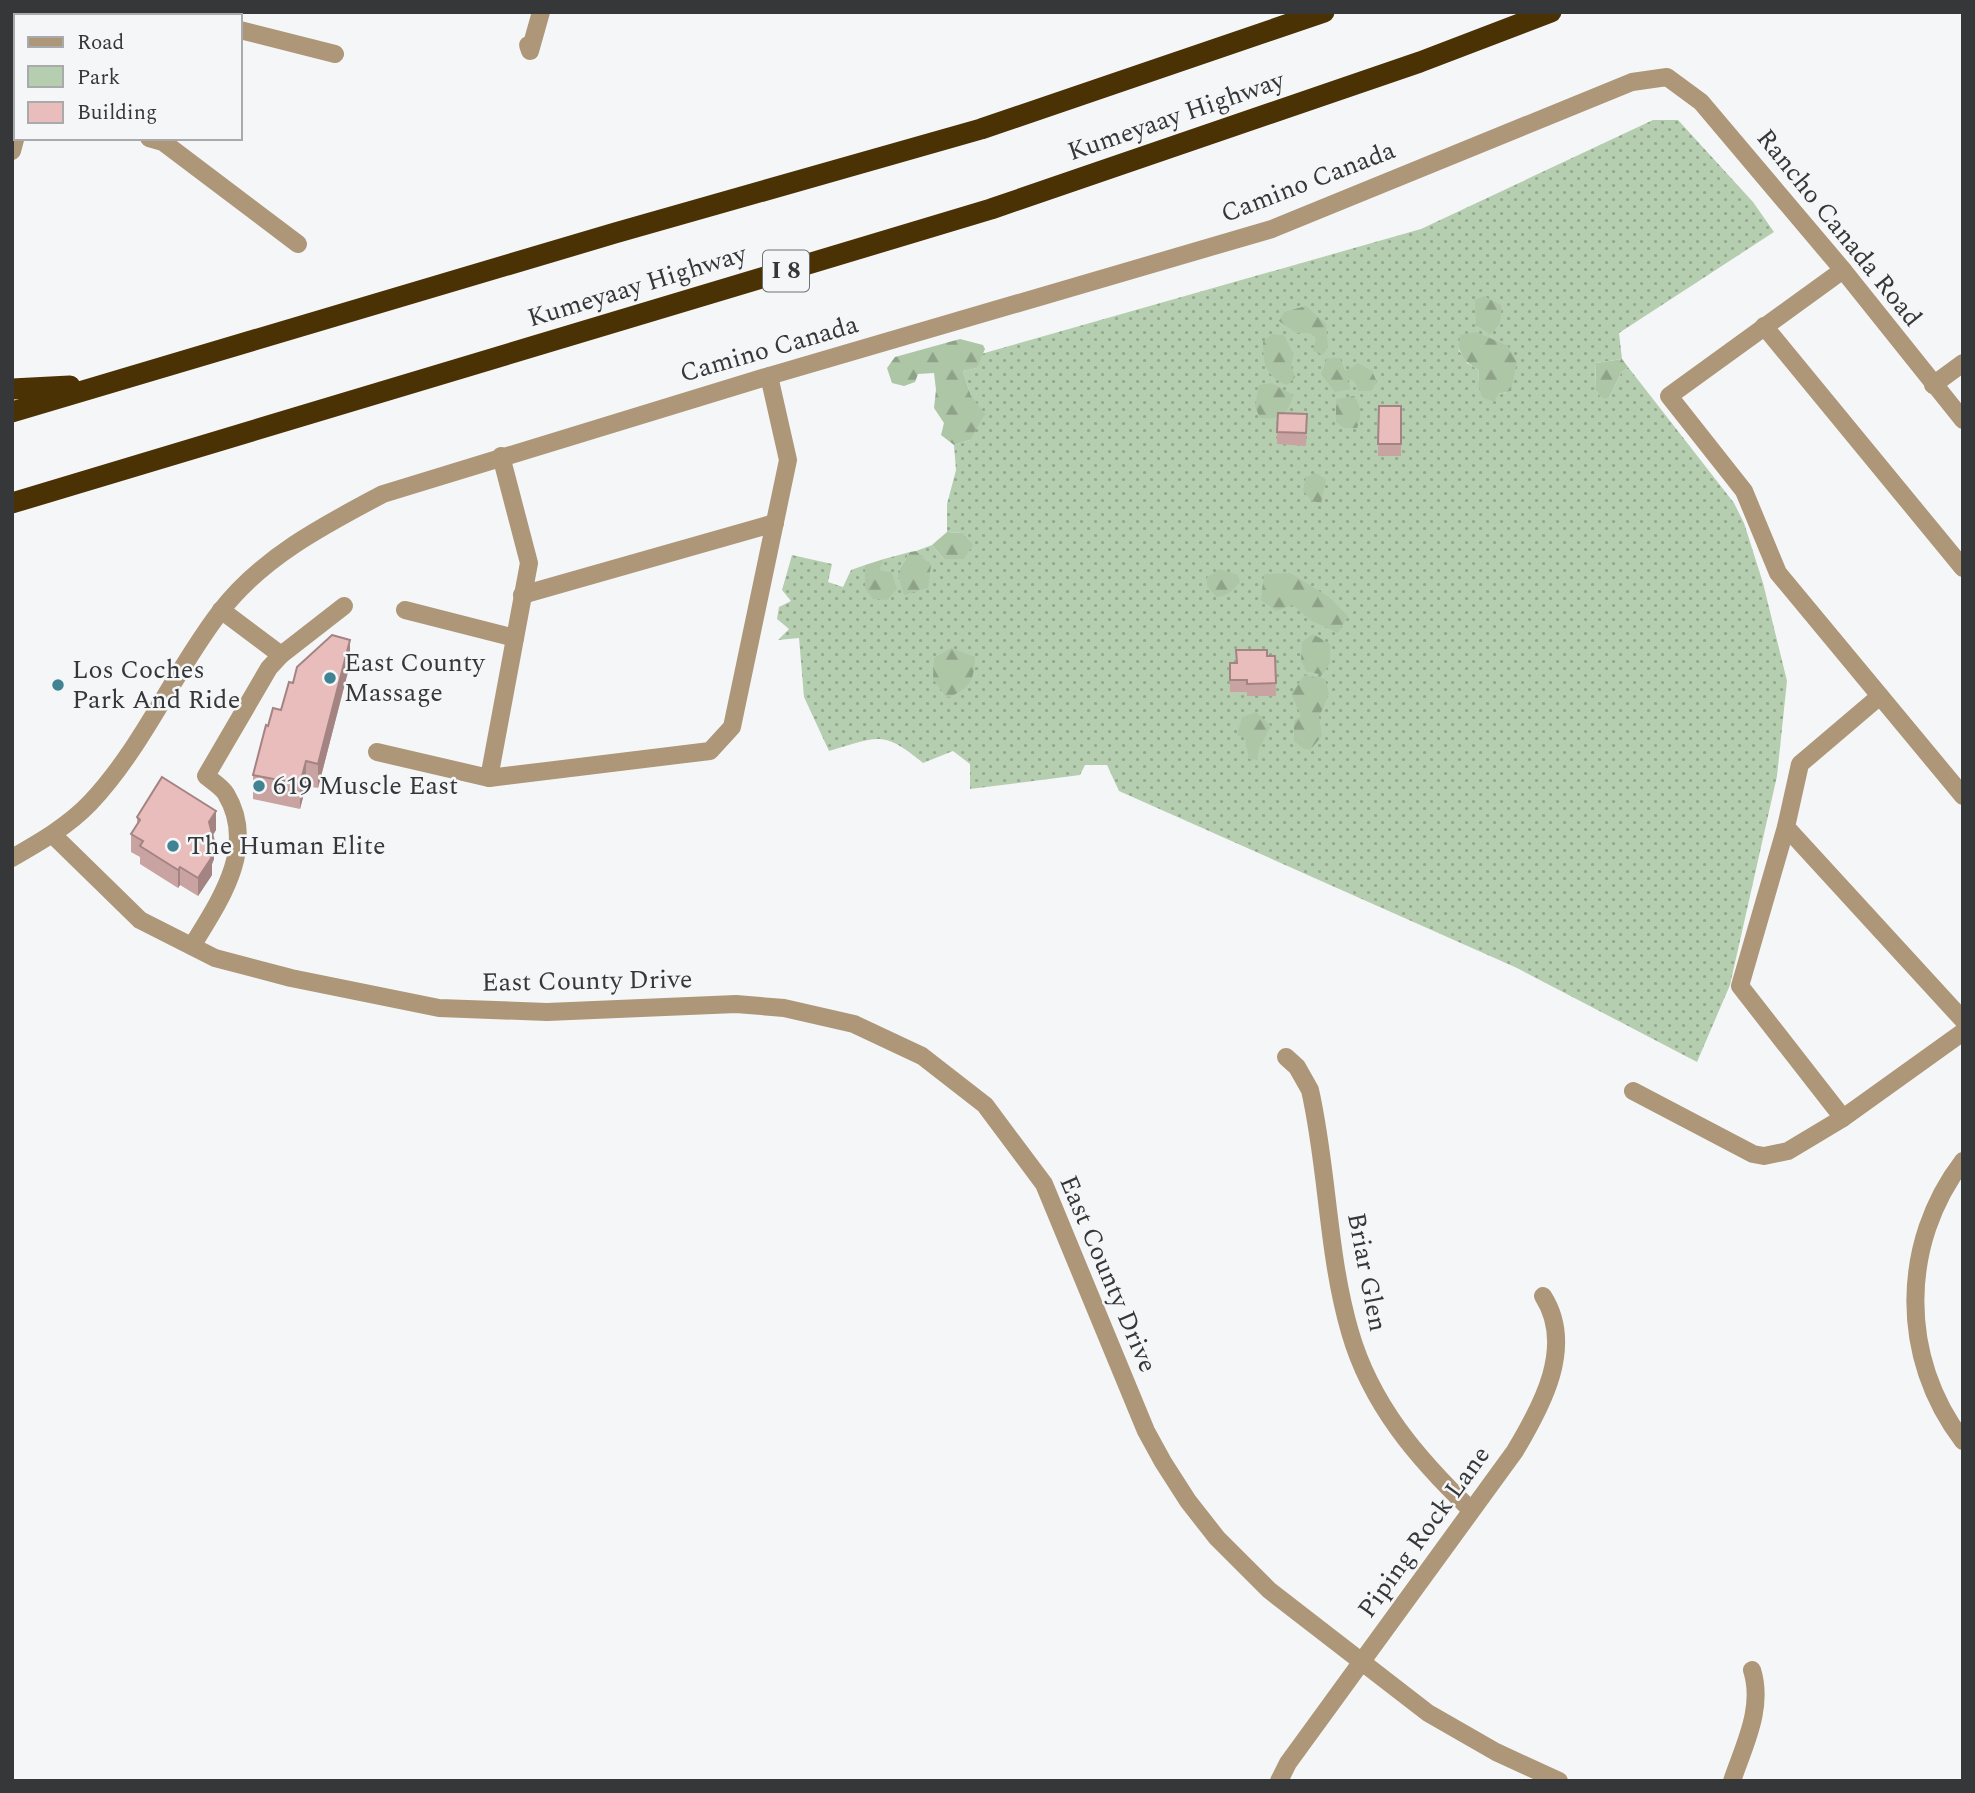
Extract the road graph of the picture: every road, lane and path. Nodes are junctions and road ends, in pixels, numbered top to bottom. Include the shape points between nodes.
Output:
1 (541, 12) edge
2 (1324, 12) edge
3 (1550, 12) edge
4 (242, 31) edge
5 (528, 45) dead end
6 (335, 54) dead end
7 (1667, 77) joint
8 (159, 140) edge
9 (299, 244) dead end
10 (1843, 270) junction
11 (1764, 326) junction
12 (1963, 363) edge
13 (769, 376) junction
14 (103, 384) junction
15 (1933, 385) junction
16 (12, 389) edge
17 (12, 412) edge
18 (1963, 420) edge
19 (500, 456) junction
20 (12, 503) edge
21 (775, 523) junction
22 (1963, 568) edge
23 (522, 595) junction
24 (344, 606) dead end
25 (221, 610) junction
26 (405, 610) dead end
27 (514, 638) junction
28 (281, 655) junction
29 (1880, 696) junction
30 (377, 752) dead end
31 (489, 778) junction
32 (1963, 796) edge
33 (1786, 827) junction
34 (53, 835) junction
35 (12, 858) edge
36 (192, 946) junction
37 (1963, 1020) edge
38 (1963, 1032) edge
39 (1286, 1057) dead end
40 (1633, 1091) dead end
41 (1843, 1118) junction
42 (1963, 1161) edge
43 (1543, 1296) dead end
44 (1963, 1441) edge
45 (1471, 1510) junction
46 (1362, 1663) junction
47 (1752, 1670) dead end
48 (1279, 1781) edge
49 (1559, 1781) edge
50 (1732, 1781) edge

1 - 5 street via 530,51
2 - 14 highway, Kumeyaay Highway via 981,129
3 - 20 highway, Kumeyaay Highway / I 8 via 1420,62 991,209
4 - 6 street
7 - 10 street, Rancho Canada Road via 1701,102
7 - 13 street, Camino Canada via 1632,82 1272,229
8 - 9 street
10 - 11 street
10 - 15 street, Rancho Canada Road
11 - 22 street
11 - 29 street via 1669,396 1744,491 1778,573
12 - 15 street
13 - 19 street, Camino Canada
13 - 21 street via 788,460
14 - 16 highway
14 - 17 highway, Kumeyaay Highway
15 - 18 street, Rancho Canada Road
19 - 23 street via 529,562
19 - 25 street, Camino Canada via 383,494 327,524 271,561
21 - 23 street
21 - 31 street via 732,727 710,751
23 - 27 street
24 - 28 street
25 - 28 street
25 - 34 street, Camino Canada via 122,764 90,804
26 - 27 street
27 - 31 street
28 - 36 street via 206,776 225,793 237,819 235,868
29 - 32 street
29 - 33 street via 1800,764
30 - 31 street
33 - 37 street
33 - 41 street via 1740,986
34 - 35 street, Camino Canada
34 - 36 street, East County Drive via 140,920
36 - 46 street, East County Drive via 215,958 291,978 439,1008 547,1012 736,1004 784,1008 854,1024 922,1056 985,1105 1044,1184 1146,1431 1188,1501 1242,1565
38 - 41 street
39 - 45 street, Briar Glen via 1302,1073 1310,1090 1340,1289 1355,1348 1402,1436
40 - 41 street via 1764,1156 1788,1151
42 - 44 street via 1944,1187 1926,1227 1914,1300 1924,1368 1946,1417
43 - 45 street, Piping Rock Lane via 1555,1319 1557,1337 1549,1381 1527,1430
45 - 46 street, Piping Rock Lane
46 - 48 street, Piping Rock Lane
46 - 49 street, East County Drive via 1462,1735
47 - 50 street via 1757,1704

